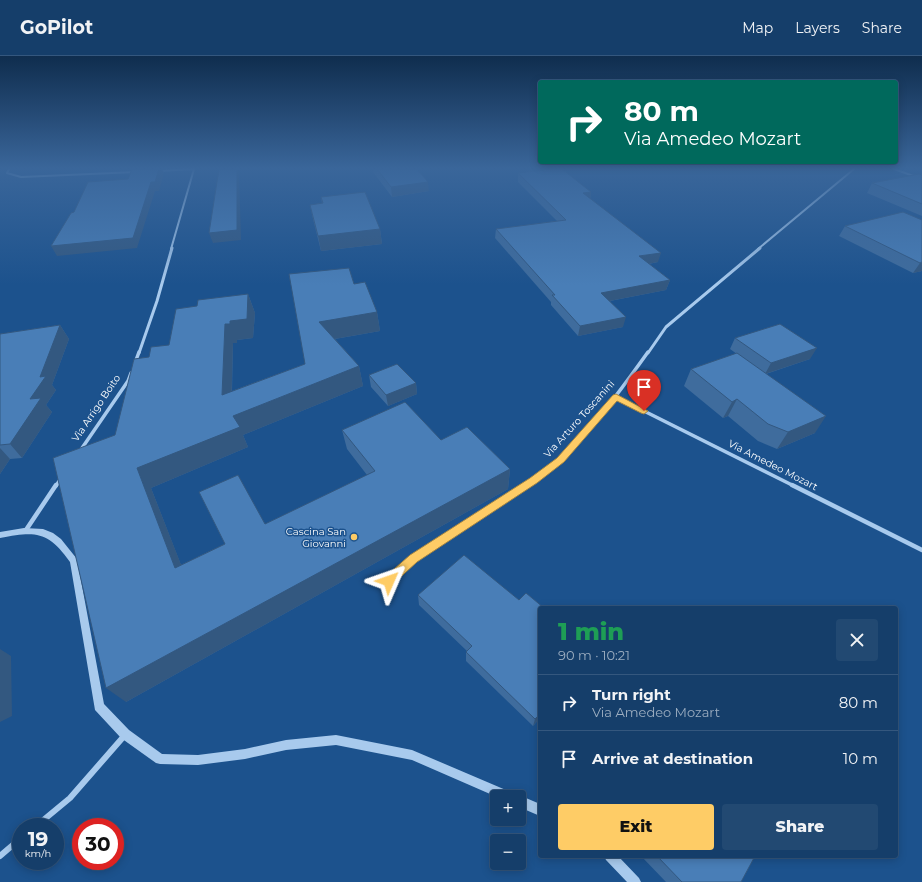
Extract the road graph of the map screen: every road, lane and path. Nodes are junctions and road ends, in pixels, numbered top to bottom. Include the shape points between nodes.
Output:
1 (183, 208) edge
2 (808, 208) edge
3 (616, 397) junction
4 (79, 452) edge
5 (66, 471) edge
6 (26, 530) junction
7 (0, 535) edge
8 (922, 550) edge
9 (389, 581) dead end
10 (125, 734) junction
11 (493, 790) edge
12 (526, 804) edge
13 (538, 809) edge
14 (46, 818) edge
15 (12, 846) edge
16 (0, 856) edge
17 (612, 858) edge
18 (635, 882) edge

1 - 4 street, Via Arrigo Boito via 157,301 128,380
2 - 3 street, Via Arturo Toscanini via 666,327
3 - 8 street, Via Amedeo Mozart
3 - 9 street, Via Arturo Toscanini via 560,460 534,480 413,559
5 - 6 street
6 - 7 street
6 - 10 street via 55,537 74,560 99,706
10 - 11 street via 160,759 198,760 286,745 336,740 412,755
10 - 14 street via 70,798
12 - 13 street
15 - 16 street
17 - 18 street

